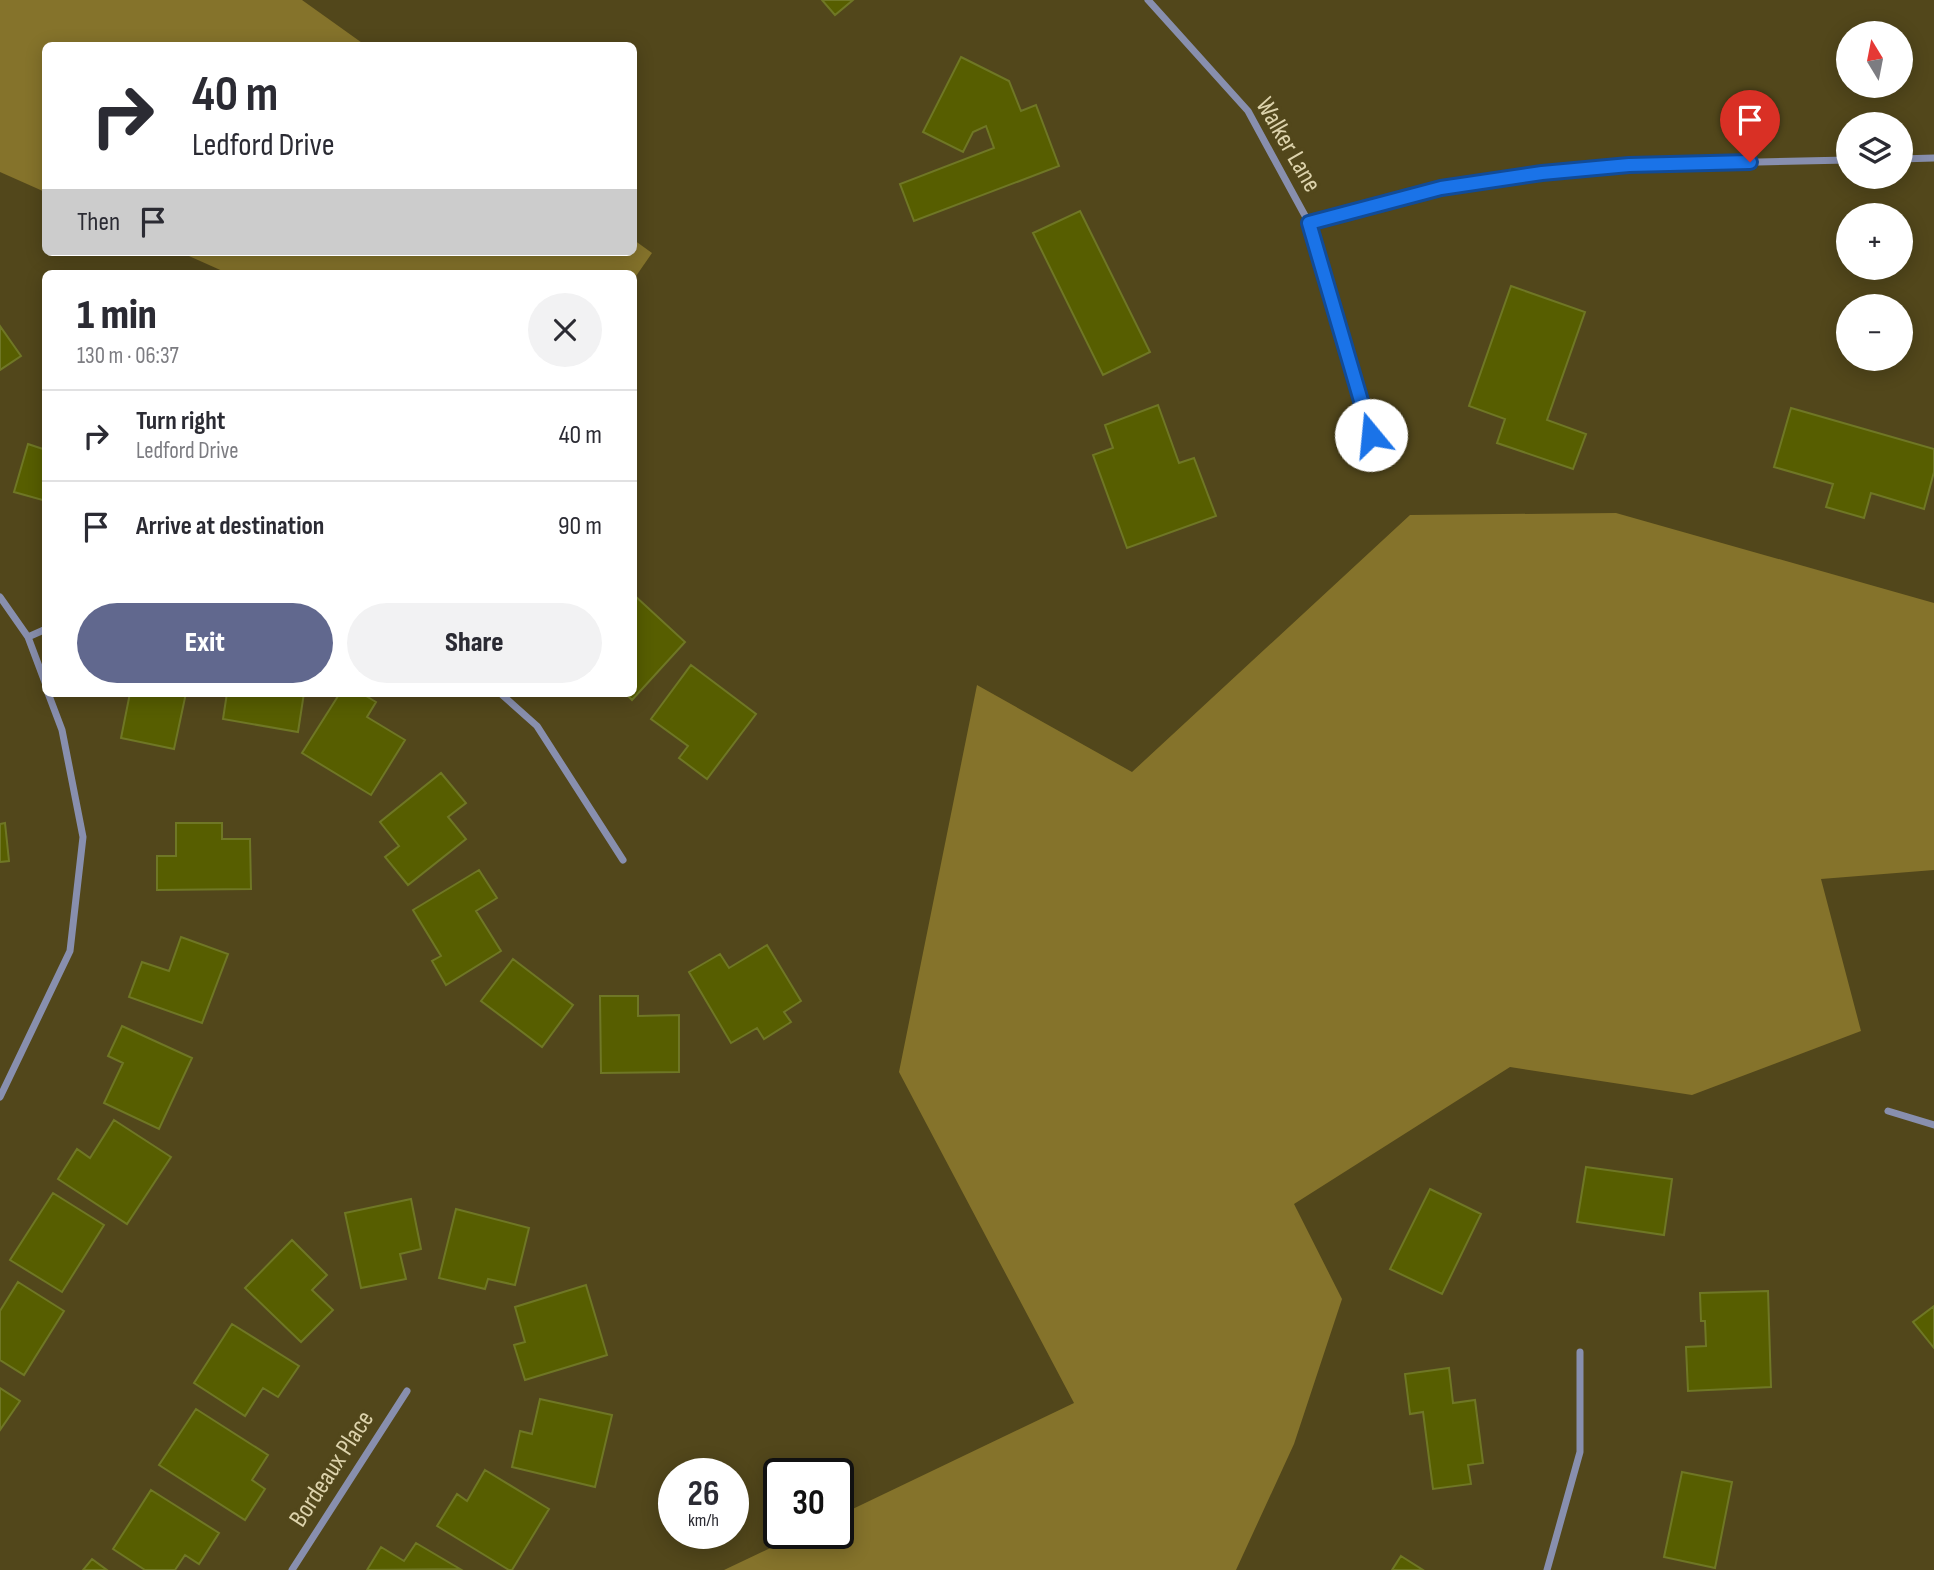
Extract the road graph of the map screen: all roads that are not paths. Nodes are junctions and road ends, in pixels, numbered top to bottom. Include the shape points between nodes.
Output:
1 (1148, 0) edge
2 (1934, 158) edge
3 (1913, 159) edge
4 (1836, 160) edge
5 (1309, 223) junction
6 (1378, 459) dead end
7 (0, 597) edge
8 (42, 631) edge
9 (28, 637) junction
10 (42, 674) edge
11 (50, 697) edge
12 (504, 697) edge
13 (623, 860) dead end
14 (0, 1097) edge
15 (1888, 1111) dead end
16 (1934, 1125) edge
17 (1580, 1352) dead end
18 (407, 1391) dead end
19 (292, 1570) edge
20 (1547, 1570) edge

1 - 5 street, Walker Lane via 1248,111
2 - 3 street
4 - 5 street via 1629,165 1542,173 1441,188
5 - 6 street, Walker Lane
7 - 9 street
8 - 9 street
9 - 10 street
11 - 14 street via 62,730 83,837 70,951
12 - 13 street via 537,726
15 - 16 street
17 - 20 street via 1580,1452
18 - 19 street, Bordeaux Place

